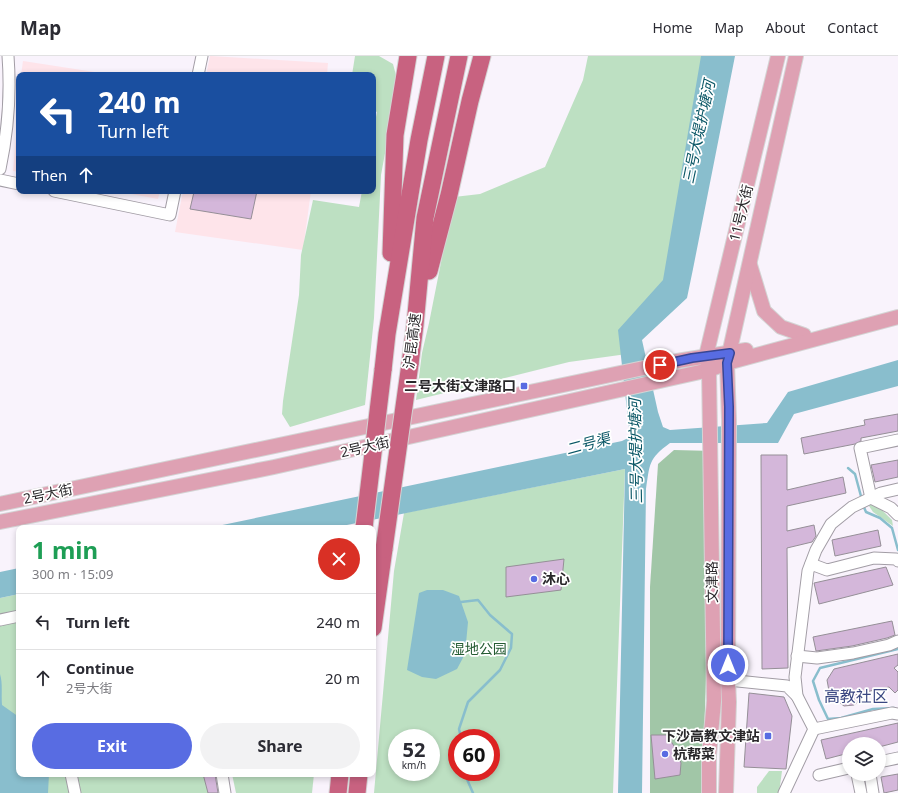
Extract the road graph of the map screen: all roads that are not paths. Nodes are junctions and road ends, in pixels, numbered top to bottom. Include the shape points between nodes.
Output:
1 (8, 56) edge
2 (202, 56) edge
3 (408, 56) edge
4 (436, 56) edge
5 (459, 56) edge
6 (482, 56) edge
7 (778, 56) edge
8 (796, 56) edge
9 (199, 72) edge
10 (0, 169) edge
11 (0, 180) edge
12 (16, 183) edge
13 (68, 194) edge
14 (174, 194) edge
15 (750, 265) junction
16 (898, 308) edge
17 (898, 317) edge
18 (415, 325) junction
19 (387, 334) junction
20 (804, 335) junction
21 (729, 358) junction
22 (708, 363) junction
23 (898, 440) edge
24 (898, 489) edge
25 (869, 499) junction
26 (0, 504) edge
27 (898, 515) edge
28 (0, 522) edge
29 (364, 525) edge
30 (898, 561) edge
31 (810, 564) junction
32 (376, 606) edge
33 (16, 617) edge
34 (0, 620) edge
35 (898, 643) edge
36 (797, 656) junction
37 (728, 680) junction
38 (797, 696) junction
39 (896, 711) edge
40 (814, 729) junction
41 (898, 758) edge
42 (886, 761) edge
43 (842, 770) edge
44 (819, 775) dead end
45 (72, 777) edge
46 (222, 777) edge
47 (340, 777) edge
48 (359, 777) edge
49 (859, 781) edge
50 (871, 781) edge
51 (75, 793) edge
52 (225, 793) edge
53 (338, 793) edge
54 (357, 793) edge
55 (709, 793) edge
56 (726, 793) edge
57 (784, 793) edge
58 (861, 793) edge
59 (873, 793) edge

1 - 10 street via 10,79 7,139
2 - 9 street
3 - 19 highway via 395,135
4 - 19 highway, 沪昆高速 via 419,140
5 - 18 highway, 沪昆高速 via 426,218
6 - 18 highway
7 - 22 main road, 11号大街
8 - 15 main road, 11号大街
11 - 12 street
13 - 14 street via 170,215
15 - 20 main road via 764,311 781,327
15 - 21 main road, 11号大街
16 - 20 main road
17 - 21 main road
18 - 32 highway, 沪昆高速, bridge
19 - 29 highway, 沪昆高速, bridge
20 - 21 main road
21 - 22 main road
21 - 37 main road, 文津路
22 - 26 main road, 2号大街 via 660,365
22 - 28 main road, 2号大街 via 665,380 274,467
22 - 55 main road, 文津路 via 714,701 709,755
23 - 25 street via 860,448
24 - 25 street
25 - 27 street via 891,508
25 - 31 street via 852,507 831,524
30 - 31 street via 874,558 826,570
31 - 36 street
33 - 34 street
35 - 36 street via 817,658
36 - 38 street via 794,677
37 - 38 street via 788,686
37 - 56 main road, 文津路
38 - 40 street
39 - 40 street
40 - 57 street
41 - 42 street
43 - 44 street
45 - 51 street
46 - 52 street
47 - 53 highway
48 - 54 highway
49 - 58 street
50 - 59 street

